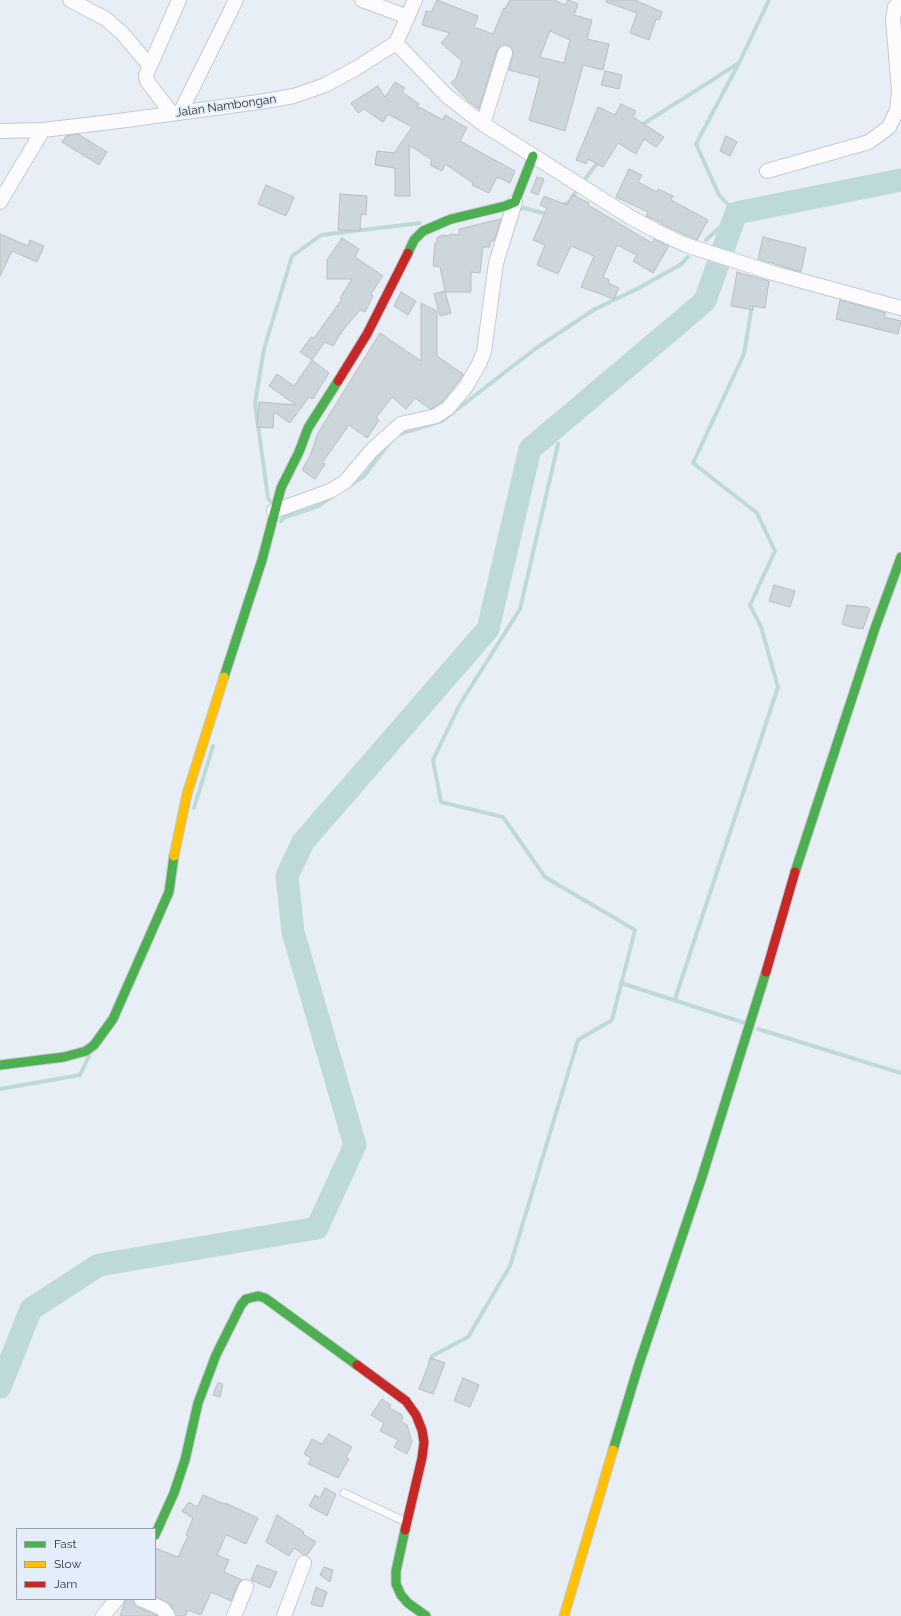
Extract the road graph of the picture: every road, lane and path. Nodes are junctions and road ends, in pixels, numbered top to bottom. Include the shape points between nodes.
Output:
1 (70, 0) edge
2 (179, 0) edge
3 (236, 0) edge
4 (362, 0) edge
5 (415, 0) edge
6 (901, 1) edge
7 (408, 17) junction
8 (396, 43) junction
9 (505, 52) dead end
10 (150, 65) junction
11 (176, 114) junction
12 (482, 124) junction
13 (43, 130) junction
14 (0, 131) edge
15 (533, 156) junction
16 (767, 171) dead end
17 (0, 202) edge
18 (515, 202) junction
19 (901, 308) edge
20 (274, 511) junction
21 (901, 557) edge
22 (0, 1065) edge
23 (344, 1493) dead end
24 (408, 1523) junction
25 (156, 1533) edge
26 (304, 1562) dead end
27 (246, 1587) dead end
28 (117, 1600) edge
29 (143, 1600) edge
30 (103, 1616) edge
31 (168, 1616) edge
32 (234, 1616) edge
33 (284, 1616) edge
34 (426, 1616) edge
35 (564, 1616) edge

1 - 10 street via 106,19
2 - 10 street
3 - 11 street
4 - 7 street
5 - 7 street
6 - 16 street via 895,7 894,19 900,91 897,110 889,127 870,142
7 - 8 street
8 - 11 street, Jalan Nambongan via 325,85 294,96
8 - 12 street via 447,96
9 - 12 street
10 - 11 street via 146,75 147,81
11 - 13 street, Jalan Nambongan
12 - 15 street
13 - 14 street, Jalan Nambongan
13 - 17 street
15 - 18 street
15 - 19 street via 630,218 705,252
18 - 20 street via 451,219 423,231 414,240 367,334 308,428
18 - 20 street via 496,263 484,352 465,388 448,408 436,416 401,424 372,450 345,482 330,491
20 - 22 street via 262,560 187,794 170,892 113,1019 94,1045 86,1051 64,1057
21 - 35 street via 802,849 747,1035 638,1367
23 - 24 lane
24 - 25 street via 424,1442 416,1415 406,1401 266,1298 258,1296 246,1299 241,1306 216,1355 198,1403 176,1487
24 - 34 street via 396,1571 396,1584 408,1603
26 - 33 street
27 - 32 street
28 - 30 street
29 - 31 street via 163,1609

